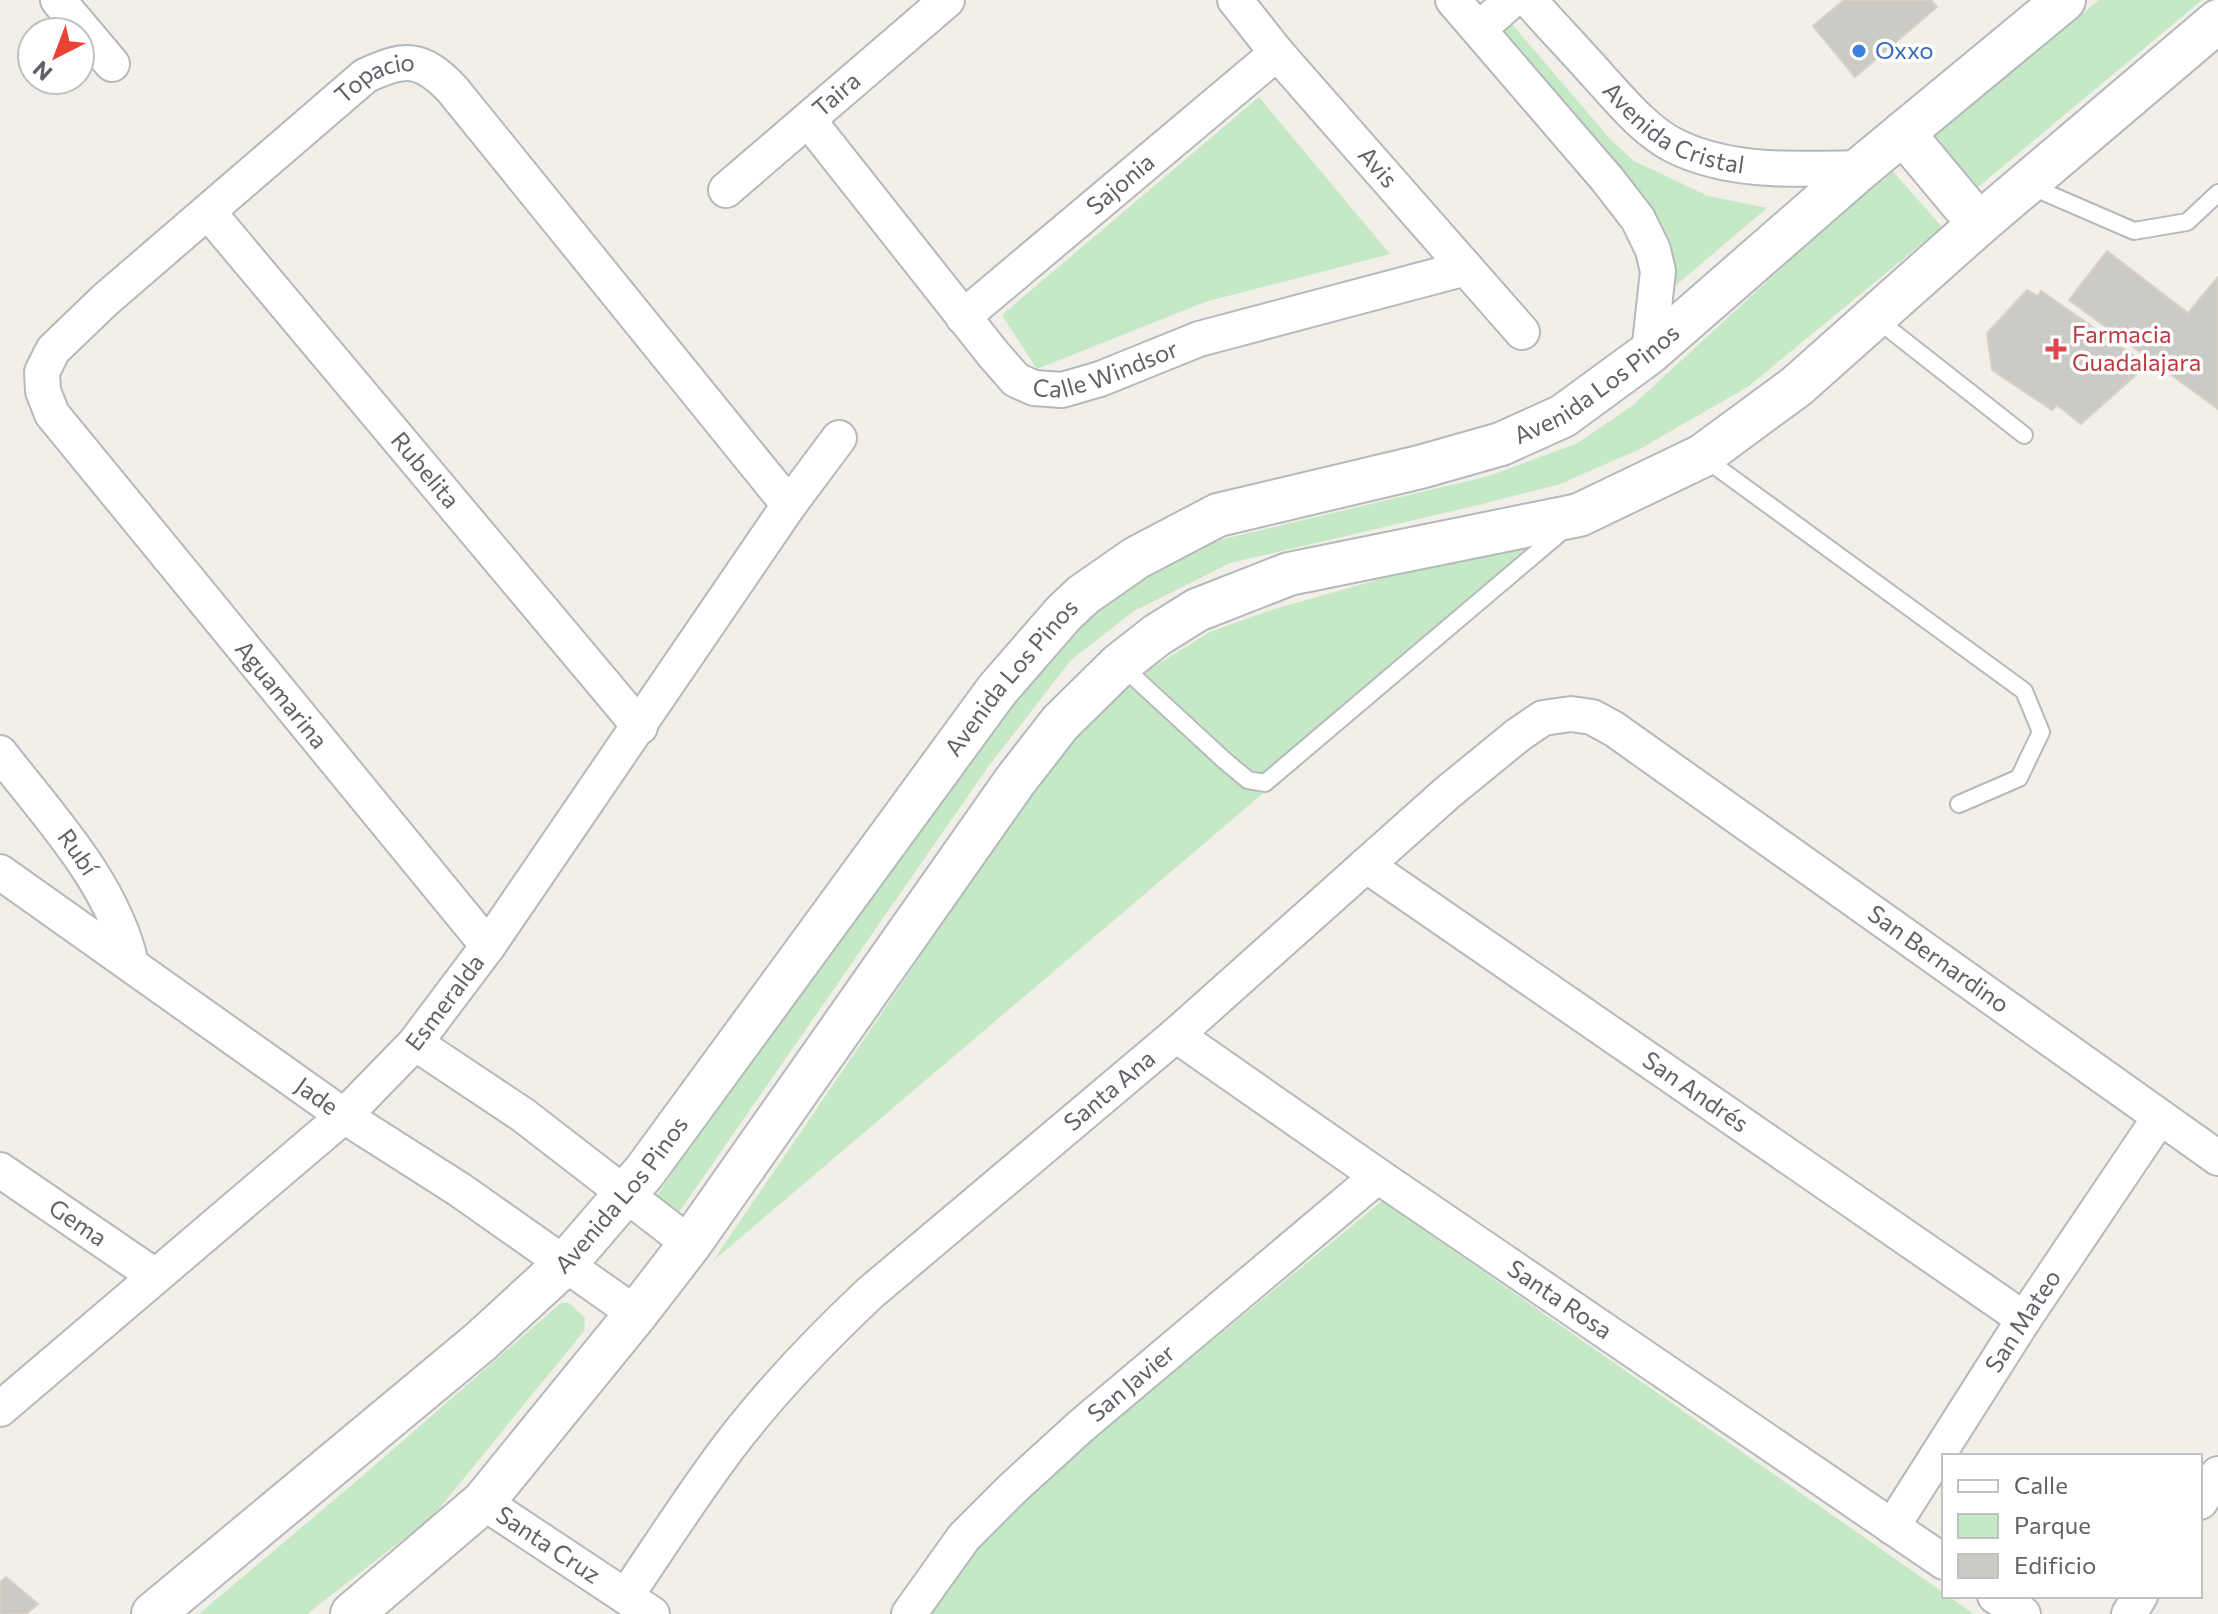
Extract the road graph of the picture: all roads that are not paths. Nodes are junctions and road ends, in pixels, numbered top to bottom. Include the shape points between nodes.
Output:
1 (58, 0) edge
2 (947, 0) edge
3 (1235, 0) edge
4 (1453, 0) edge
5 (1512, 0) edge
6 (1529, 0) edge
7 (2064, 0) edge
8 (2218, 21) edge
9 (1479, 29) junction
10 (1277, 53) junction
11 (112, 64) dead end
12 (809, 121) junction
13 (1903, 133) junction
14 (1861, 168) junction
15 (2026, 184) junction
16 (726, 190) dead end
17 (2218, 193) edge
18 (209, 213) junction
19 (1979, 224) junction
20 (1466, 268) junction
21 (963, 317) junction
22 (1874, 317) junction
23 (1522, 332) dead end
24 (1649, 353) junction
25 (2024, 435) dead end
26 (839, 438) dead end
27 (75, 445) joint
28 (1702, 456) junction
29 (789, 505) junction
30 (1579, 515) junction
31 (1120, 664) junction
32 (640, 727) junction
33 (0, 753) edge
34 (1660, 760) joint
35 (1959, 804) dead end
36 (1366, 865) junction
37 (0, 872) edge
38 (488, 946) junction
39 (131, 963) junction
40 (1176, 1035) junction
41 (415, 1043) junction
42 (344, 1116) junction
43 (2160, 1117) junction
44 (2218, 1158) edge
45 (0, 1170) edge
46 (1378, 1176) junction
47 (624, 1195) junction
48 (690, 1244) junction
49 (566, 1263) junction
50 (155, 1276) junction
51 (636, 1314) junction
52 (2024, 1319) junction
53 (0, 1409) edge
54 (2218, 1474) edge
55 (2202, 1499) edge
56 (483, 1502) junction
57 (1892, 1527) junction
58 (1942, 1561) edge
59 (1998, 1598) edge
60 (639, 1605) edge
61 (153, 1614) edge
62 (352, 1614) edge
63 (909, 1614) edge
64 (2023, 1614) edge

1 - 11 street
2 - 12 street, Taira
3 - 10 street, Avis
4 - 9 street
5 - 9 street
6 - 14 street, Avenida Cristal via 1629,110 1673,145 1745,166
7 - 13 street, Avenida Los Pinos
8 - 15 street
9 - 24 street via 1629,204 1647,236 1658,271
10 - 20 street, Avis
10 - 21 street, Sajonia
12 - 16 street, Taira
12 - 21 street, Calle Windsor
13 - 14 street, Avenida Los Pinos
13 - 19 street
14 - 24 street, Avenida Los Pinos
15 - 17 lane via 2134,231 2187,222
15 - 19 street
18 - 27 street, Topacio via 53,350 42,372 43,391
18 - 29 street, Topacio via 365,76 389,65 422,65 452,89
18 - 32 street, Rubelita
19 - 22 street
20 - 21 street, Calle Windsor via 1199,339 1062,390 1016,380
20 - 23 street, Avis
22 - 25 lane
22 - 28 street via 1797,386
24 - 47 street, Avenida Los Pinos via 1577,407 1532,432 1420,467 1209,518 1083,595 997,690
26 - 29 street, Esmeralda
27 - 38 street, Aguamarina
28 - 30 street
28 - 35 lane via 2024,691 2041,732 2019,778
29 - 32 street, Esmeralda
30 - 31 street via 1289,574 1197,610
30 - 31 lane via 1265,783 1248,780
31 - 48 street via 1060,723 1015,781
32 - 38 street, Esmeralda
33 - 39 street, Rubí via 91,872 125,936
34 - 36 street, Santa Ana via 1592,717 1543,718
34 - 43 street, San Bernardino
36 - 40 street, Santa Ana
36 - 52 street, San Andrés
37 - 39 street, Jade
38 - 41 street, Esmeralda
39 - 42 street, Jade
40 - 46 street, Santa Rosa
40 - 60 street, Santa Ana via 870,1293 807,1353 729,1446
41 - 42 street, Esmeralda
41 - 47 street via 523,1115
42 - 49 street, Jade
42 - 50 street, Esmeralda
43 - 44 street, San Bernardino
43 - 52 street, San Mateo
45 - 50 street, Gema
46 - 57 street, Santa Rosa
46 - 63 street, San Javier via 1012,1489 964,1537
47 - 48 street
47 - 49 street, Avenida Los Pinos
48 - 51 street
49 - 51 street, Jade
49 - 61 street, Avenida Los Pinos via 480,1342
50 - 53 street, Esmeralda
51 - 56 street
52 - 57 street, San Mateo
54 - 55 street
56 - 60 street, Santa Cruz
56 - 62 street
57 - 58 street, Santa Rosa
59 - 64 street

